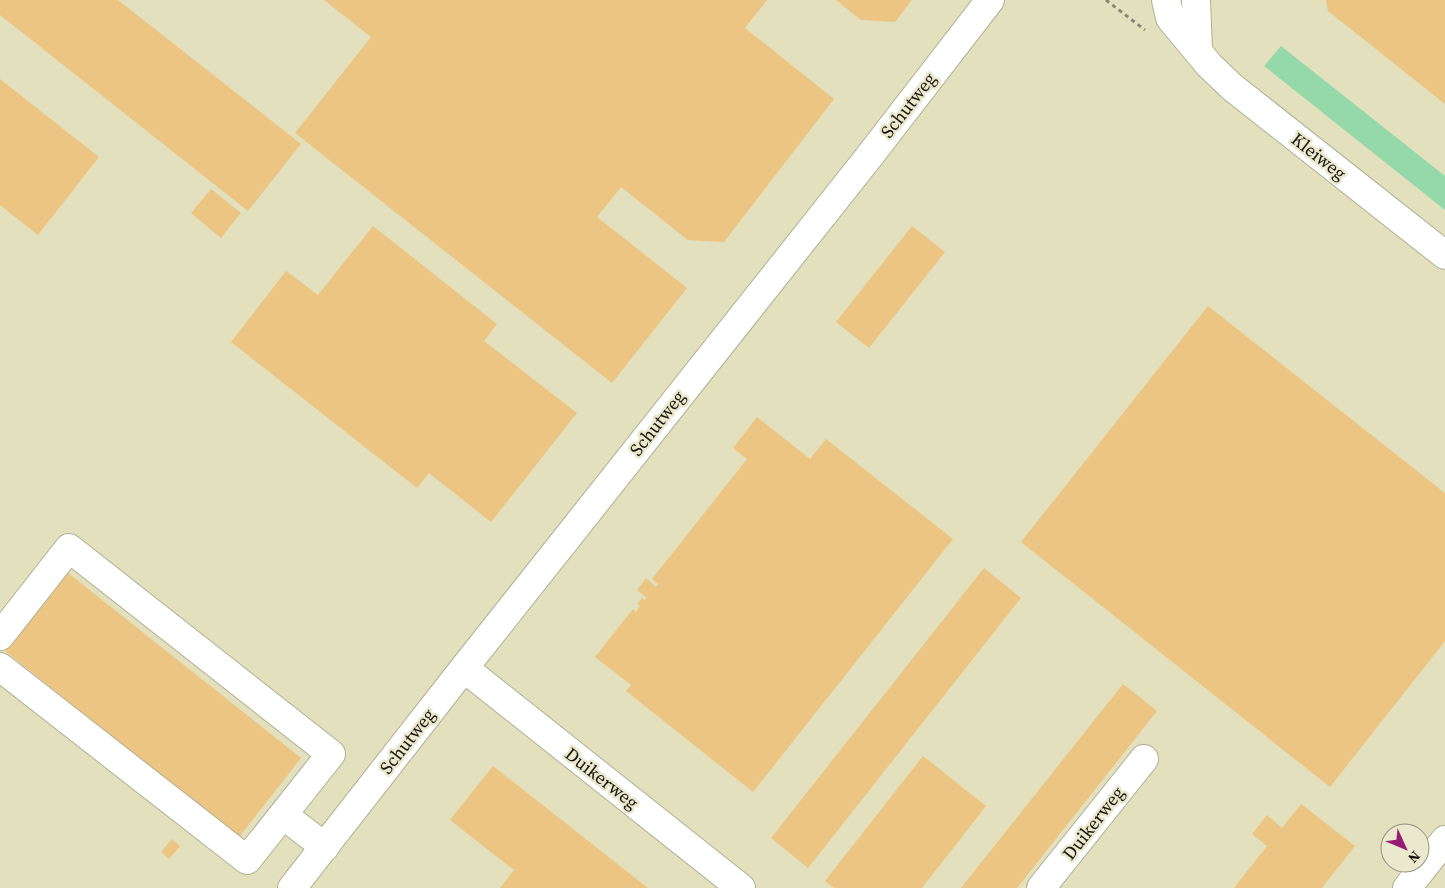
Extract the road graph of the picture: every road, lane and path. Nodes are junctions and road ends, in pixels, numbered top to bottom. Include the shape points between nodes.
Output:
1 (990, 0) edge
2 (1166, 0) edge
3 (1196, 0) edge
4 (1198, 50) junction
5 (1445, 256) edge
6 (0, 636) edge
7 (0, 666) edge
8 (464, 668) junction
9 (1144, 759) dead end
10 (282, 815) junction
11 (1445, 840) edge
12 (324, 846) junction
13 (292, 888) edge
14 (741, 888) edge
15 (1041, 888) edge
16 (1407, 888) edge

1 - 8 street, Schutweg
2 - 4 street, Kleiweg via 1170,18
3 - 4 street
4 - 5 street, Kleiweg via 1232,87
6 - 10 street via 68,548 330,754
7 - 10 street via 246,860
8 - 12 street, Schutweg
8 - 14 street, Duikerweg
9 - 15 street, Duikerweg
10 - 12 street
11 - 16 street
12 - 13 street, Schutweg

